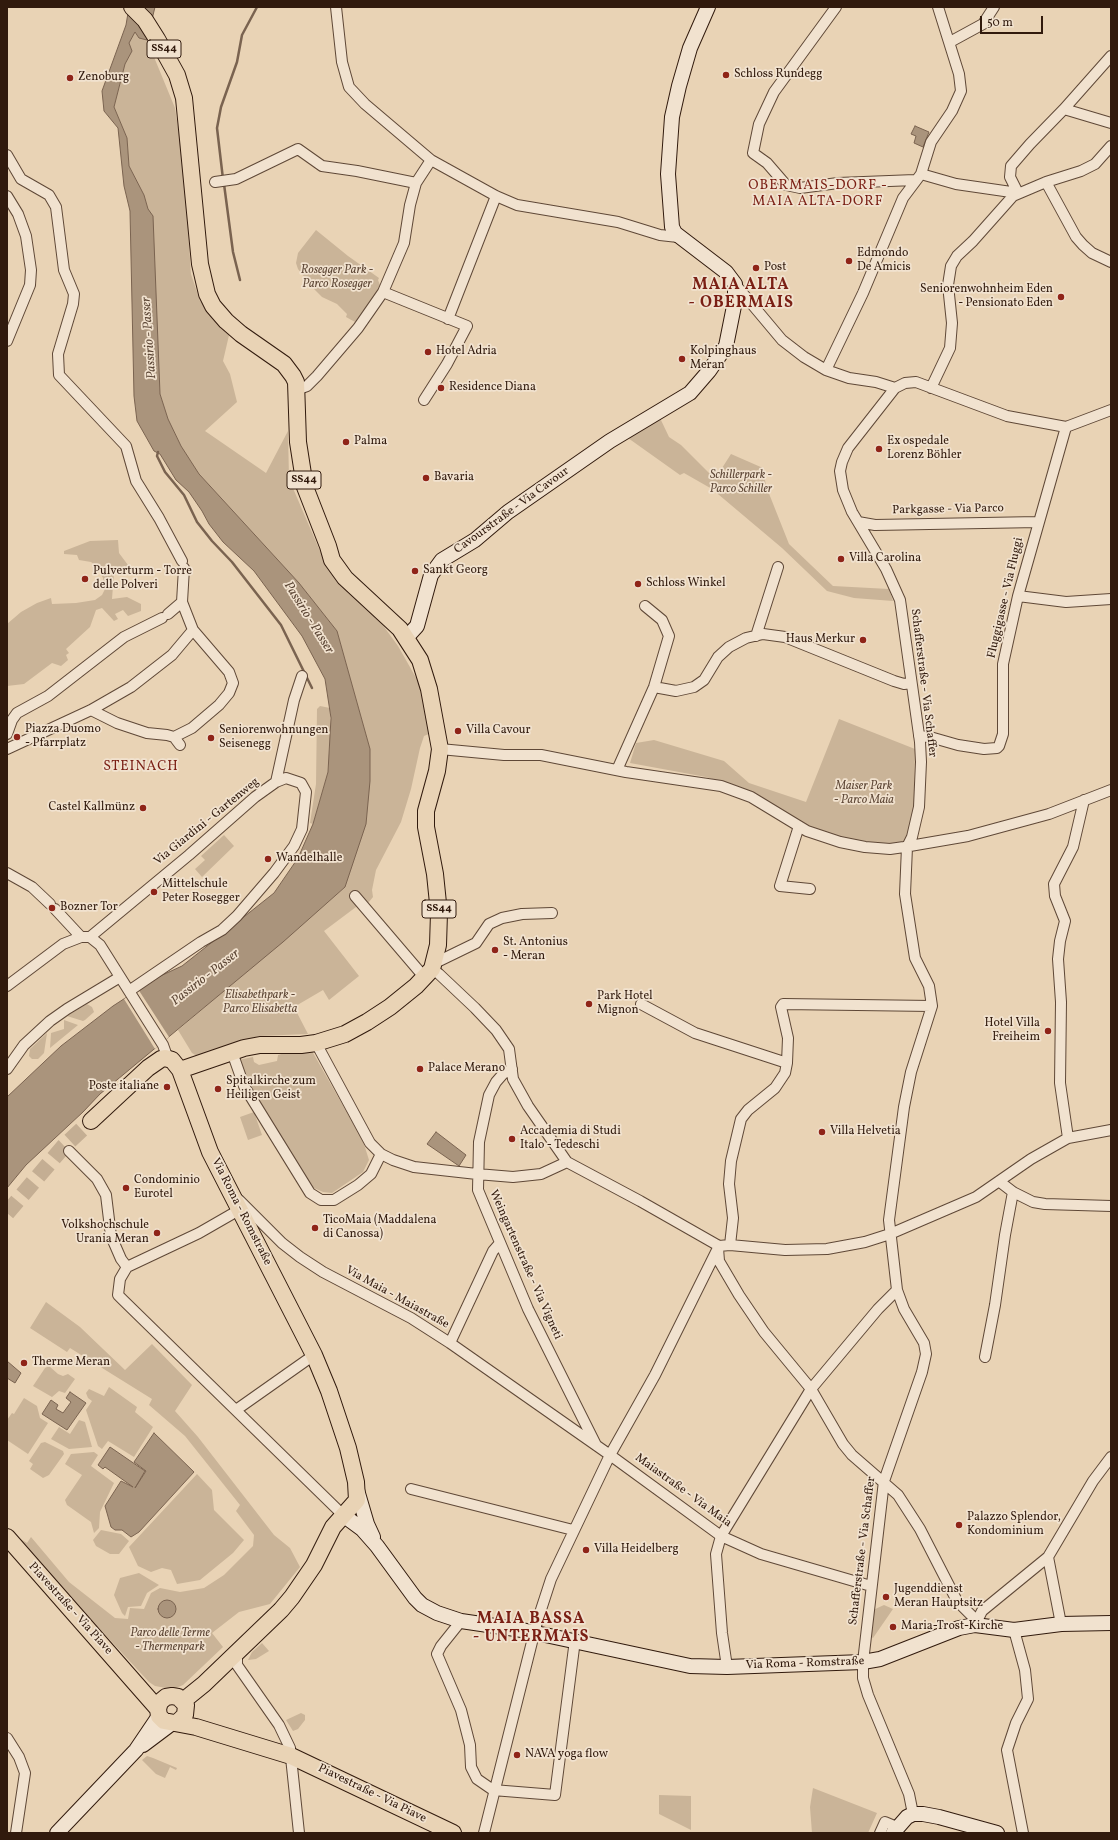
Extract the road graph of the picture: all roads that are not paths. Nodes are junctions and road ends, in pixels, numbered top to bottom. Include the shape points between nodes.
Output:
1 (132, 7) edge
2 (336, 7) edge
3 (708, 7) edge
4 (836, 7) edge
5 (938, 7) edge
6 (994, 7) edge
7 (950, 42) junction
8 (1111, 56) edge
9 (1064, 109) junction
10 (1111, 123) edge
11 (1111, 146) edge
12 (7, 155) edge
13 (431, 160) junction
14 (918, 177) junction
15 (215, 182) dead end
16 (1046, 182) junction
17 (416, 183) junction
18 (1018, 193) junction
19 (7, 196) edge
20 (496, 196) junction
21 (678, 237) junction
22 (1111, 262) edge
23 (735, 284) junction
24 (383, 292) junction
25 (448, 319) junction
26 (7, 341) edge
27 (826, 370) junction
28 (895, 388) junction
29 (931, 388) junction
30 (296, 390) junction
31 (424, 400) dead end
32 (1111, 410) edge
33 (1066, 427) junction
34 (858, 522) junction
35 (1038, 522) junction
36 (778, 567) dead end
37 (1018, 596) junction
38 (1111, 599) edge
39 (182, 602) junction
40 (645, 606) dead end
41 (193, 630) junction
42 (756, 636) junction
43 (406, 638) junction
44 (302, 676) dead end
45 (910, 683) junction
46 (654, 687) junction
47 (91, 710) junction
48 (7, 734) edge
49 (919, 736) junction
50 (8, 746) edge
51 (440, 750) junction
52 (617, 770) junction
53 (276, 782) junction
54 (1111, 790) edge
55 (1111, 796) edge
56 (1089, 798) junction
57 (799, 826) junction
58 (907, 847) junction
59 (7, 873) edge
60 (810, 889) dead end
61 (355, 896) dead end
62 (552, 913) dead end
63 (85, 937) junction
64 (431, 969) junction
65 (120, 977) junction
66 (7, 986) edge
67 (130, 992) junction
68 (641, 1004) dead end
69 (932, 1006) junction
70 (316, 1043) junction
71 (165, 1049) junction
72 (232, 1052) junction
73 (787, 1063) junction
74 (7, 1069) edge
75 (512, 1069) junction
76 (180, 1070) junction
77 (91, 1121) tunnel mouth
78 (1111, 1130) edge
79 (1068, 1138) junction
80 (69, 1151) dead end
81 (381, 1154) junction
82 (567, 1162) junction
83 (477, 1174) junction
84 (1000, 1182) junction
85 (231, 1192) junction
86 (1013, 1192) junction
87 (1111, 1206) edge
88 (239, 1210) junction
89 (890, 1234) junction
90 (500, 1243) junction
91 (718, 1246) junction
92 (730, 1246) junction
93 (127, 1267) junction
94 (897, 1290) junction
95 (450, 1343) junction
96 (312, 1352) junction
97 (985, 1357) dead end
98 (811, 1389) junction
99 (236, 1410) junction
100 (597, 1447) junction
101 (610, 1455) junction
102 (1111, 1457) edge
103 (884, 1481) junction
104 (411, 1489) dead end
105 (357, 1490) junction
106 (343, 1515) junction
107 (573, 1530) junction
108 (721, 1536) junction
109 (7, 1537) edge
110 (377, 1546) junction
111 (1048, 1557) junction
112 (871, 1586) junction
113 (461, 1621) junction
114 (976, 1623) junction
115 (1111, 1623) edge
116 (1061, 1624) junction
117 (1014, 1630) junction
118 (533, 1632) junction
119 (575, 1640) junction
120 (237, 1652) junction
121 (863, 1662) junction
122 (727, 1667) junction
123 (174, 1714) junction
124 (7, 1738) edge
125 (291, 1756) junction
126 (493, 1790) junction
127 (913, 1814) junction
128 (895, 1830) edge
129 (16, 1833) edge
130 (57, 1833) edge
131 (299, 1833) edge
132 (453, 1833) edge
133 (484, 1833) edge
134 (880, 1833) edge
135 (997, 1833) edge
136 (1023, 1833) edge

1 - 30 main road, SS44 via 145,20 161,45 177,75 184,98 203,281 213,306 226,321 284,364 293,376
2 - 13 street via 342,62 348,87
3 - 21 street via 690,48 672,117 668,174 672,227
4 - 14 street via 774,92 759,124 753,152 767,163 786,185 800,188
5 - 7 street
6 - 7 street via 983,24
7 - 14 street via 961,91 952,111 931,142
8 - 9 street
9 - 10 street
9 - 18 street via 1011,166 1010,177
11 - 16 street via 1095,164 1081,172
12 - 39 street via 21,179 49,195 54,201 59,222 64,270 74,294 74,304 58,354 59,375 126,446 136,481 160,518 183,564
13 - 17 street
13 - 20 street
14 - 18 street
14 - 27 street via 903,198
15 - 17 street via 236,179 298,149 322,166
16 - 18 street
16 - 22 street via 1076,237 1092,253
17 - 24 street via 404,243
18 - 29 street via 957,256 951,266 948,285 952,323 950,348
19 - 26 street via 18,214 26,236 31,270 30,284
20 - 21 street via 517,205 618,222 660,235
20 - 25 street
21 - 23 street via 716,263
23 - 27 street via 782,340
23 - 43 street, Cavourstraße - Via Cavour via 735,301 726,346 696,386 671,406 605,444 508,512 475,540 442,560 427,585 417,626
24 - 25 street
24 - 30 street via 358,328 317,376 307,386
25 - 31 street via 467,326
27 - 28 street
28 - 29 street via 911,382
28 - 34 street, Schafferstraße - Via Schaffer via 848,448 842,462 840,471 844,490
29 - 33 street via 1007,416
30 - 43 main road, SS44 via 298,442 305,487 332,560 344,578 400,629
32 - 33 street
33 - 35 street, Fluggigasse - Via Fluggi
34 - 35 street, Parkgasse - Via Parco via 875,525
34 - 45 street, Schafferstraße - Via Schaffer via 886,569 900,600
35 - 37 street, Fluggigasse - Via Fluggi
36 - 42 street
37 - 38 street via 1066,602
37 - 49 street, Fluggigasse - Via Fluggi via 1003,664 1004,734 1000,746 984,749
39 - 41 street
39 - 48 street via 165,616 124,637 48,696 18,713 12,720
40 - 46 street via 662,620 669,636
41 - 47 street via 172,655 131,688
41 - 47 street via 229,672 234,683 222,702 192,728 174,739 147,734
42 - 45 street via 763,634 785,637 894,681
42 - 46 street via 729,647 718,657 704,680 694,687 676,691
43 - 51 main road, SS44 via 420,660 429,689
44 - 53 street, Via Giardini - Gartenweg via 294,700
45 - 49 street, Schafferstraße - Via Schaffer
46 - 52 street
47 - 50 street
49 - 58 street, Schafferstraße - Via Schaffer via 919,807
51 - 52 street via 541,755
51 - 64 main road, SS44 via 426,811 426,827 439,913 438,945
52 - 57 street via 721,786 751,797
53 - 63 street, Via Giardini - Gartenweg
53 - 67 street via 286,778 301,783 306,792 302,829 294,846 270,879 222,930 200,942
54 - 56 street
55 - 56 street
56 - 58 street via 1007,826
56 - 79 street via 1073,847 1054,884 1055,896 1065,921 1058,959 1061,1002 1060,1083
57 - 58 street via 840,842 865,847
57 - 60 street via 780,886
58 - 69 street, Schafferstraße - Via Schaffer via 905,894 911,940 915,958 930,986
59 - 63 street via 32,887
61 - 64 street
62 - 64 street via 522,914 489,924 476,943 439,960
63 - 65 street via 100,945
63 - 66 street, Via Giardini - Gartenweg via 62,944
64 - 70 main road via 390,1007 367,1022 345,1034
64 - 75 street via 496,1030 508,1050
65 - 67 street
65 - 74 street via 50,1022 24,1045
67 - 71 street
68 - 73 street via 694,1033
69 - 73 street via 783,1004 781,1007 788,1038
69 - 89 street, Schafferstraße - Via Schaffer via 911,1072 904,1107 889,1220
70 - 72 main road via 260,1045
70 - 81 street via 370,1143
71 - 76 main road
71 - 77 main road via 158,1061
72 - 76 main road
72 - 81 street via 244,1086 310,1194 321,1200 334,1200 371,1174
73 - 92 street via 785,1073 775,1088 741,1119 729,1184 733,1218
75 - 82 street via 512,1079
75 - 83 street, Weingartenstraße - Via Vigneti via 503,1074 489,1095 479,1142
76 - 85 main road, Via Roma - Romstraße via 210,1152
78 - 79 street
79 - 84 street via 1031,1159
80 - 93 street via 97,1179 106,1195 111,1236
81 - 83 street via 414,1167
82 - 83 street via 541,1174
82 - 91 street
83 - 90 street, Weingartenstraße - Via Vigneti via 480,1199
84 - 86 street
84 - 89 street via 976,1197
85 - 88 main road, Via Roma - Romstraße
85 - 95 street, Via Maia - Maiastraße via 282,1243 300,1257 411,1318
86 - 87 street via 1033,1202 1045,1204
86 - 97 street
88 - 93 street via 199,1233
88 - 96 main road, Via Roma - Romstraße
89 - 92 street via 827,1249 785,1250
89 - 94 street, Schafferstraße - Via Schaffer
90 - 95 street via 493,1251
90 - 100 street, Weingartenstraße - Via Vigneti via 528,1309
91 - 92 street
91 - 98 street via 719,1261 739,1295 764,1332
91 - 101 street via 655,1375
93 - 99 street via 120,1279 118,1294
94 - 98 street
94 - 103 street, Schafferstraße - Via Schaffer via 904,1309 924,1343 926,1354
95 - 100 street, Via Maia - Maiastraße
96 - 99 street via 296,1367
96 - 105 main road, Via Roma - Romstraße via 332,1398 348,1448
98 - 103 street via 843,1444
98 - 108 street
99 - 106 street
100 - 101 street, Maiastraße - Via Maia
101 - 107 street
101 - 108 street, Maiastraße - Via Maia
102 - 111 street via 1093,1481
103 - 112 street, Schafferstraße - Via Schaffer
103 - 114 street via 898,1495 920,1529 957,1601
104 - 107 street
105 - 106 main road via 357,1500
105 - 110 street via 367,1524
106 - 110 street, Via Roma - Romstraße
106 - 120 main road via 333,1527 314,1565 292,1597
107 - 118 street via 551,1579
108 - 112 street, Maiastraße - Via Maia via 761,1554
108 - 122 street via 716,1554
109 - 123 main road, Piavestraße - Via Piave via 134,1680 151,1691
110 - 113 street, Via Roma - Romstraße via 411,1594 422,1605
111 - 114 street via 982,1611
111 - 116 street
112 - 121 street, Schafferstraße - Via Schaffer
113 - 118 street, Via Roma - Romstraße
113 - 126 street via 437,1654 461,1710 470,1745 471,1767 476,1780
114 - 117 street, Via Roma - Romstraße
114 - 121 street, Via Roma - Romstraße via 880,1659
115 - 116 street, Via Roma - Romstraße
116 - 117 street, Via Roma - Romstraße
117 - 136 street via 1025,1670 1028,1699 1007,1750
118 - 119 street, Via Roma - Romstraße
118 - 126 street
119 - 122 street, Via Roma - Romstraße via 676,1664
119 - 126 street via 555,1795
120 - 123 main road
120 - 125 street via 237,1665 279,1725
121 - 122 street, Via Roma - Romstraße
121 - 127 street, Schafferstraße - Via Schaffer via 863,1678 909,1794
123 - 125 main road, Piavestraße - Via Piave
123 - 130 street
124 - 129 street via 25,1773
125 - 131 street
125 - 132 main road, Piavestraße - Via Piave
126 - 133 street
127 - 128 street
127 - 135 street via 939,1817
128 - 134 street via 885,1822

